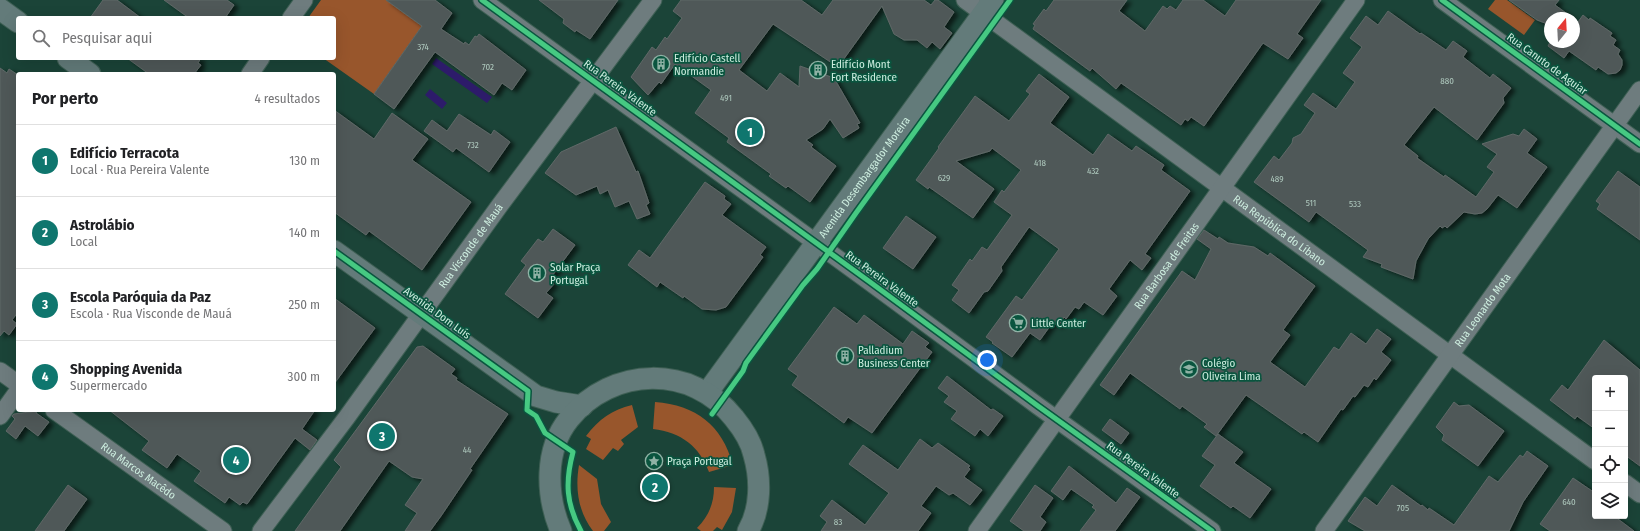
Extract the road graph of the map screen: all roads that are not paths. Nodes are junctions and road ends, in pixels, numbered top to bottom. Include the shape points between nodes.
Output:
1 (304, 0) edge
2 (482, 0) edge
3 (653, 0) edge
4 (965, 0) edge
5 (1356, 0) edge
6 (1442, 0) edge
7 (988, 7) edge
8 (0, 9) edge
9 (292, 16) edge
10 (16, 21) edge
11 (71, 60) edge
12 (260, 60) edge
13 (87, 72) edge
14 (251, 72) edge
15 (592, 81) junction
16 (1640, 90) edge
17 (1614, 126) junction
18 (1640, 144) edge
19 (1222, 188) junction
20 (816, 243) junction
21 (336, 252) edge
22 (421, 314) junction
23 (1450, 355) junction
24 (0, 370) edge
25 (16, 382) edge
26 (707, 393) junction
27 (16, 394) edge
28 (582, 406) junction
29 (57, 412) edge
30 (0, 416) edge
31 (1056, 420) junction
32 (1592, 459) edge
33 (1628, 485) edge
34 (1640, 494) edge
35 (750, 529) edge
36 (222, 531) edge
37 (261, 531) edge
38 (561, 531) edge
39 (977, 531) edge
40 (1212, 531) edge
41 (1324, 531) edge

1 - 9 street
2 - 15 street, Rua Pereira Valente
3 - 15 street, Rua Visconde de Mauá
4 - 7 street, Rua República do Líbano
5 - 19 street, Rua Barbosa de Freitas
6 - 17 street, Rua Canuto de Aguiar
7 - 19 street, Rua República do Líbano
7 - 20 main road, Avenida Desembargador Moreira
8 - 10 main road
11 - 13 main road
12 - 14 street
15 - 20 street, Rua Pereira Valente
15 - 22 street, Rua Visconde de Mauá
16 - 17 street, Rua Leonardo Mota
17 - 18 street, Rua Canuto de Aguiar
17 - 23 street, Rua Leonardo Mota
19 - 23 street, Rua República do Líbano
19 - 31 street, Rua Barbosa de Freitas
20 - 26 main road, Avenida Desembargador Moreira
20 - 31 street, Rua Pereira Valente
21 - 22 main road, Avenida Dom Luís
22 - 28 main road, Avenida Dom Luís via 536,396
22 - 37 street, Rua Visconde de Mauá
23 - 32 street, Rua República do Líbano
23 - 41 street, Rua Leonardo Mota
24 - 25 street
26 - 28 main road via 677,380 644,378 616,385 599,393
26 - 35 main road via 728,410 748,437 753,449 759,482 758,500
27 - 30 street
28 - 38 main road via 569,419 552,456 550,493
29 - 36 street, Rua Marcos Macêdo
31 - 39 street, Rua Barbosa de Freitas
31 - 40 street, Rua Pereira Valente
33 - 34 street

